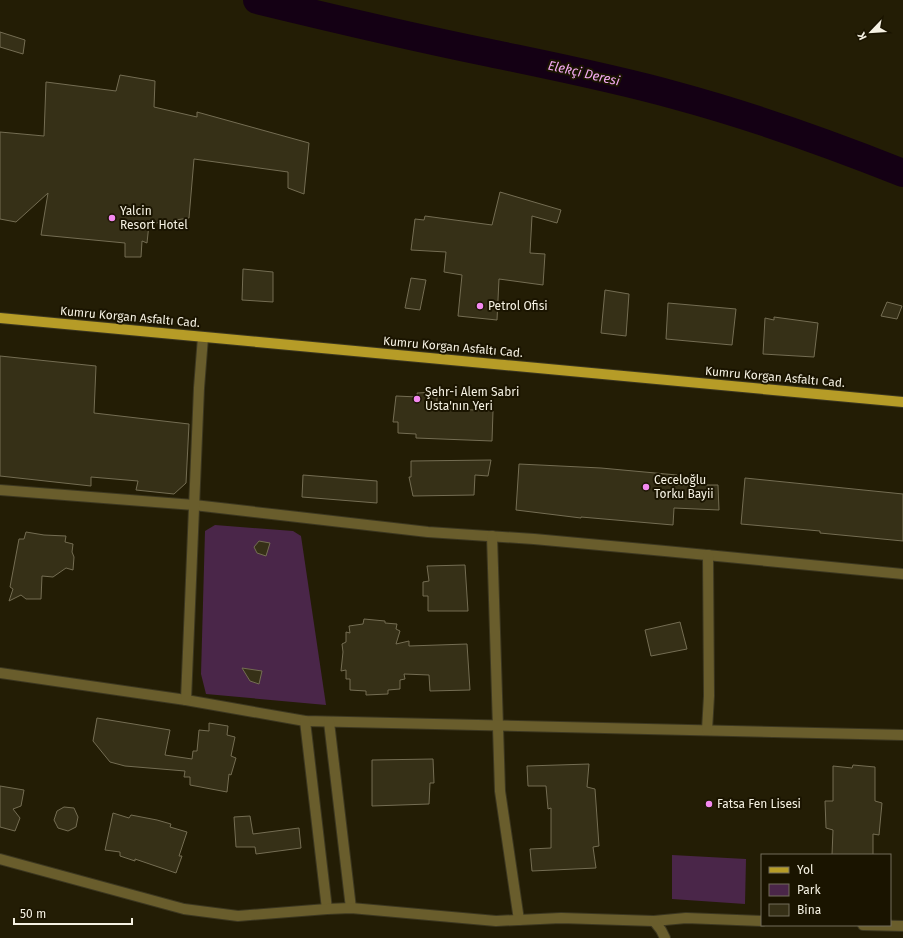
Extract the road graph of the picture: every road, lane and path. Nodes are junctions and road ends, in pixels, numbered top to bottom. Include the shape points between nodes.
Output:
1 (0, 318) edge
2 (204, 337) junction
3 (903, 402) edge
4 (0, 490) edge
5 (194, 505) junction
6 (492, 536) junction
7 (708, 555) junction
8 (903, 574) edge
9 (0, 673) edge
10 (186, 700) junction
11 (305, 721) junction
12 (329, 722) junction
13 (498, 726) junction
14 (707, 730) junction
15 (903, 735) edge
16 (0, 859) edge
17 (352, 908) junction
18 (327, 909) junction
19 (519, 920) junction
20 (654, 921) junction
21 (761, 921) edge
22 (891, 926) edge
23 (903, 926) edge
24 (665, 938) edge

1 - 2 main road, Kumru Korgan Asfaltı Cad.
2 - 3 main road, Kumru Korgan Asfaltı Cad.
2 - 5 street
4 - 5 street
5 - 6 street via 428,532
5 - 10 street
6 - 7 street
6 - 13 street
7 - 8 street
7 - 14 street
9 - 10 street
10 - 11 street
11 - 12 street
11 - 18 street
12 - 13 street
12 - 17 street
13 - 14 street
13 - 19 street via 500,791
14 - 15 street
16 - 18 street via 184,909 238,916
17 - 18 street
17 - 19 street via 496,921
19 - 20 street via 561,918
20 - 21 street via 686,918
20 - 24 street
22 - 23 street

